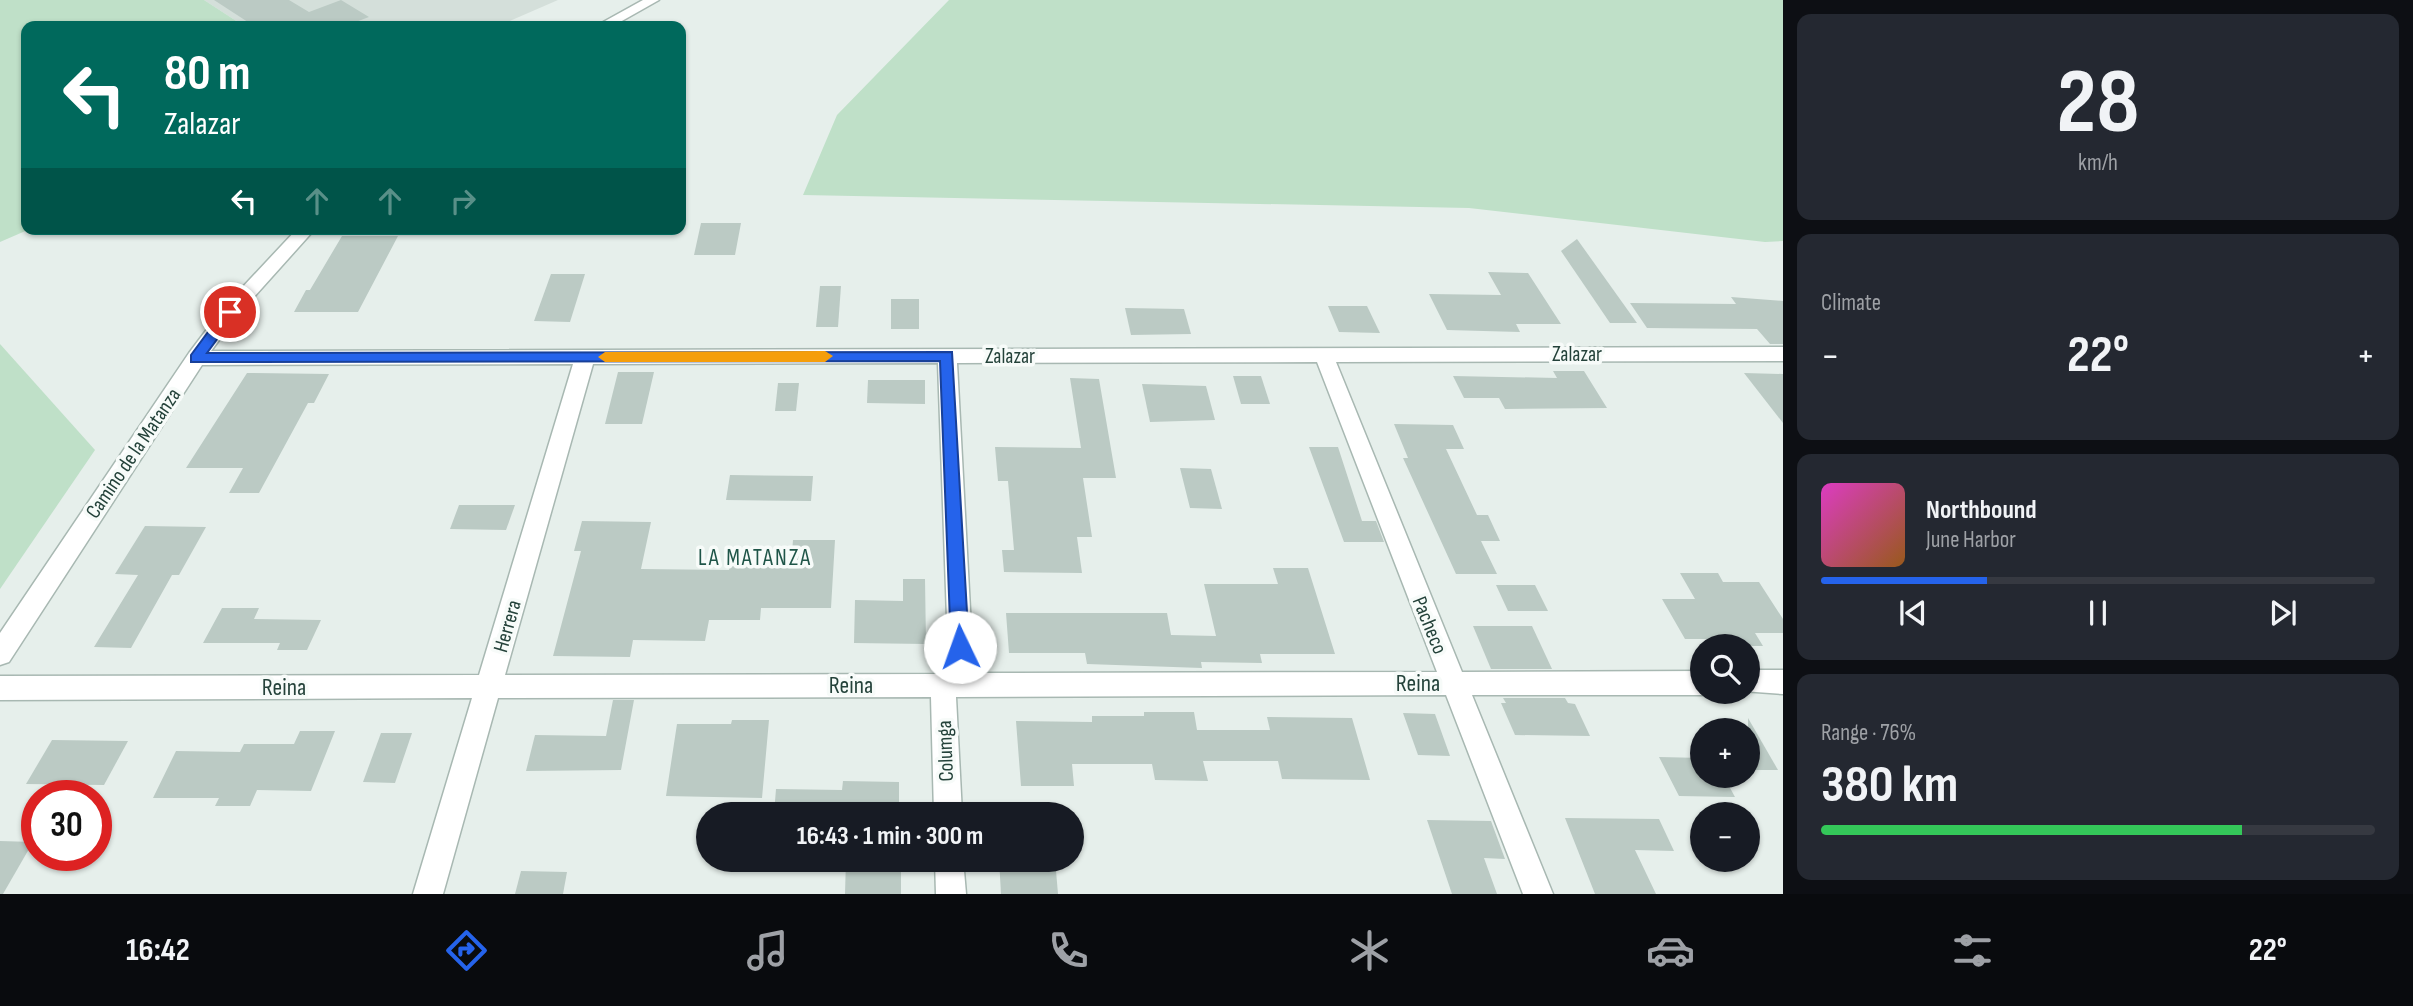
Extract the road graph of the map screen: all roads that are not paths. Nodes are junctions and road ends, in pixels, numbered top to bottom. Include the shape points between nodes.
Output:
1 (653, 0) edge
2 (613, 21) edge
3 (301, 235) edge
4 (1783, 354) edge
5 (1324, 355) junction
6 (947, 356) junction
7 (585, 357) junction
8 (196, 358) junction
9 (0, 654) edge
10 (1690, 682) edge
11 (1760, 682) edge
12 (1783, 682) edge
13 (1454, 683) junction
14 (943, 685) junction
15 (489, 687) junction
16 (0, 688) edge
17 (948, 802) edge
18 (950, 872) edge
19 (428, 894) edge
20 (951, 894) edge
21 (1538, 894) edge

1 - 2 street
3 - 8 street, Camino de la Matanza via 230,312
4 - 5 street, Zalazar
5 - 6 street, Zalazar
5 - 13 street, Pacheco
6 - 7 street, Zalazar
6 - 14 street, Columga via 960,647
7 - 8 street, Zalazar
7 - 15 street, Herrera
8 - 9 street, Camino de la Matanza
10 - 13 street, Reina
11 - 12 street
13 - 14 street, Reina
13 - 21 street, Pacheco
14 - 15 street, Reina
14 - 17 street, Columga
15 - 16 street, Reina
15 - 19 street, Herrera
18 - 20 street

